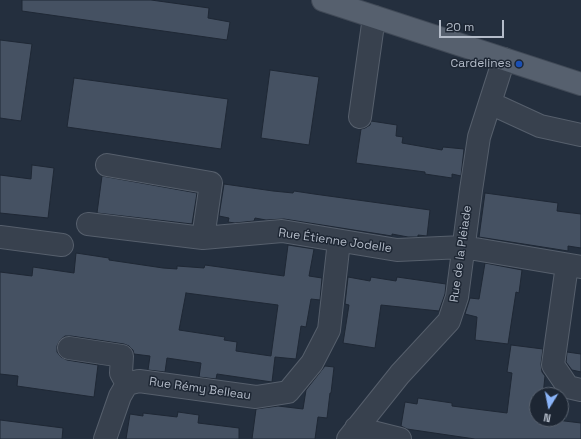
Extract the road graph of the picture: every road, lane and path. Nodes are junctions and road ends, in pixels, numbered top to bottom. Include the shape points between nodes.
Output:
1 (326, 1) edge
2 (374, 17) junction
3 (504, 59) junction
4 (581, 84) edge
5 (490, 103) junction
6 (360, 117) dead end
7 (581, 135) edge
8 (107, 165) dead end
9 (88, 224) dead end
10 (0, 237) edge
11 (203, 238) junction
12 (339, 241) junction
13 (62, 245) dead end
14 (463, 247) junction
15 (574, 266) edge
16 (69, 348) dead end
17 (127, 384) junction
18 (581, 390) edge
19 (352, 434) edge
20 (105, 439) edge
21 (400, 439) edge

1 - 2 main road
2 - 3 main road
2 - 6 street
3 - 4 main road
3 - 5 street, Rue de la Pléiade
5 - 7 street via 540,126
5 - 14 street, Rue de la Pléiade via 479,137
8 - 11 street via 211,183
9 - 11 street, Rue Étienne Jodelle
10 - 13 street
11 - 12 street, Rue Étienne Jodelle via 282,231
12 - 14 street, Rue Étienne Jodelle via 397,250
12 - 17 street, Rue Rémy Belleau via 329,330 312,363 288,392 256,397 139,381
14 - 15 street, Rue Étienne Jodelle
14 - 19 street, Rue de la Pléiade via 457,297 449,321 400,374
15 - 18 street via 553,365 568,387
16 - 17 street via 122,356 121,373
17 - 20 street via 120,396
19 - 21 street

